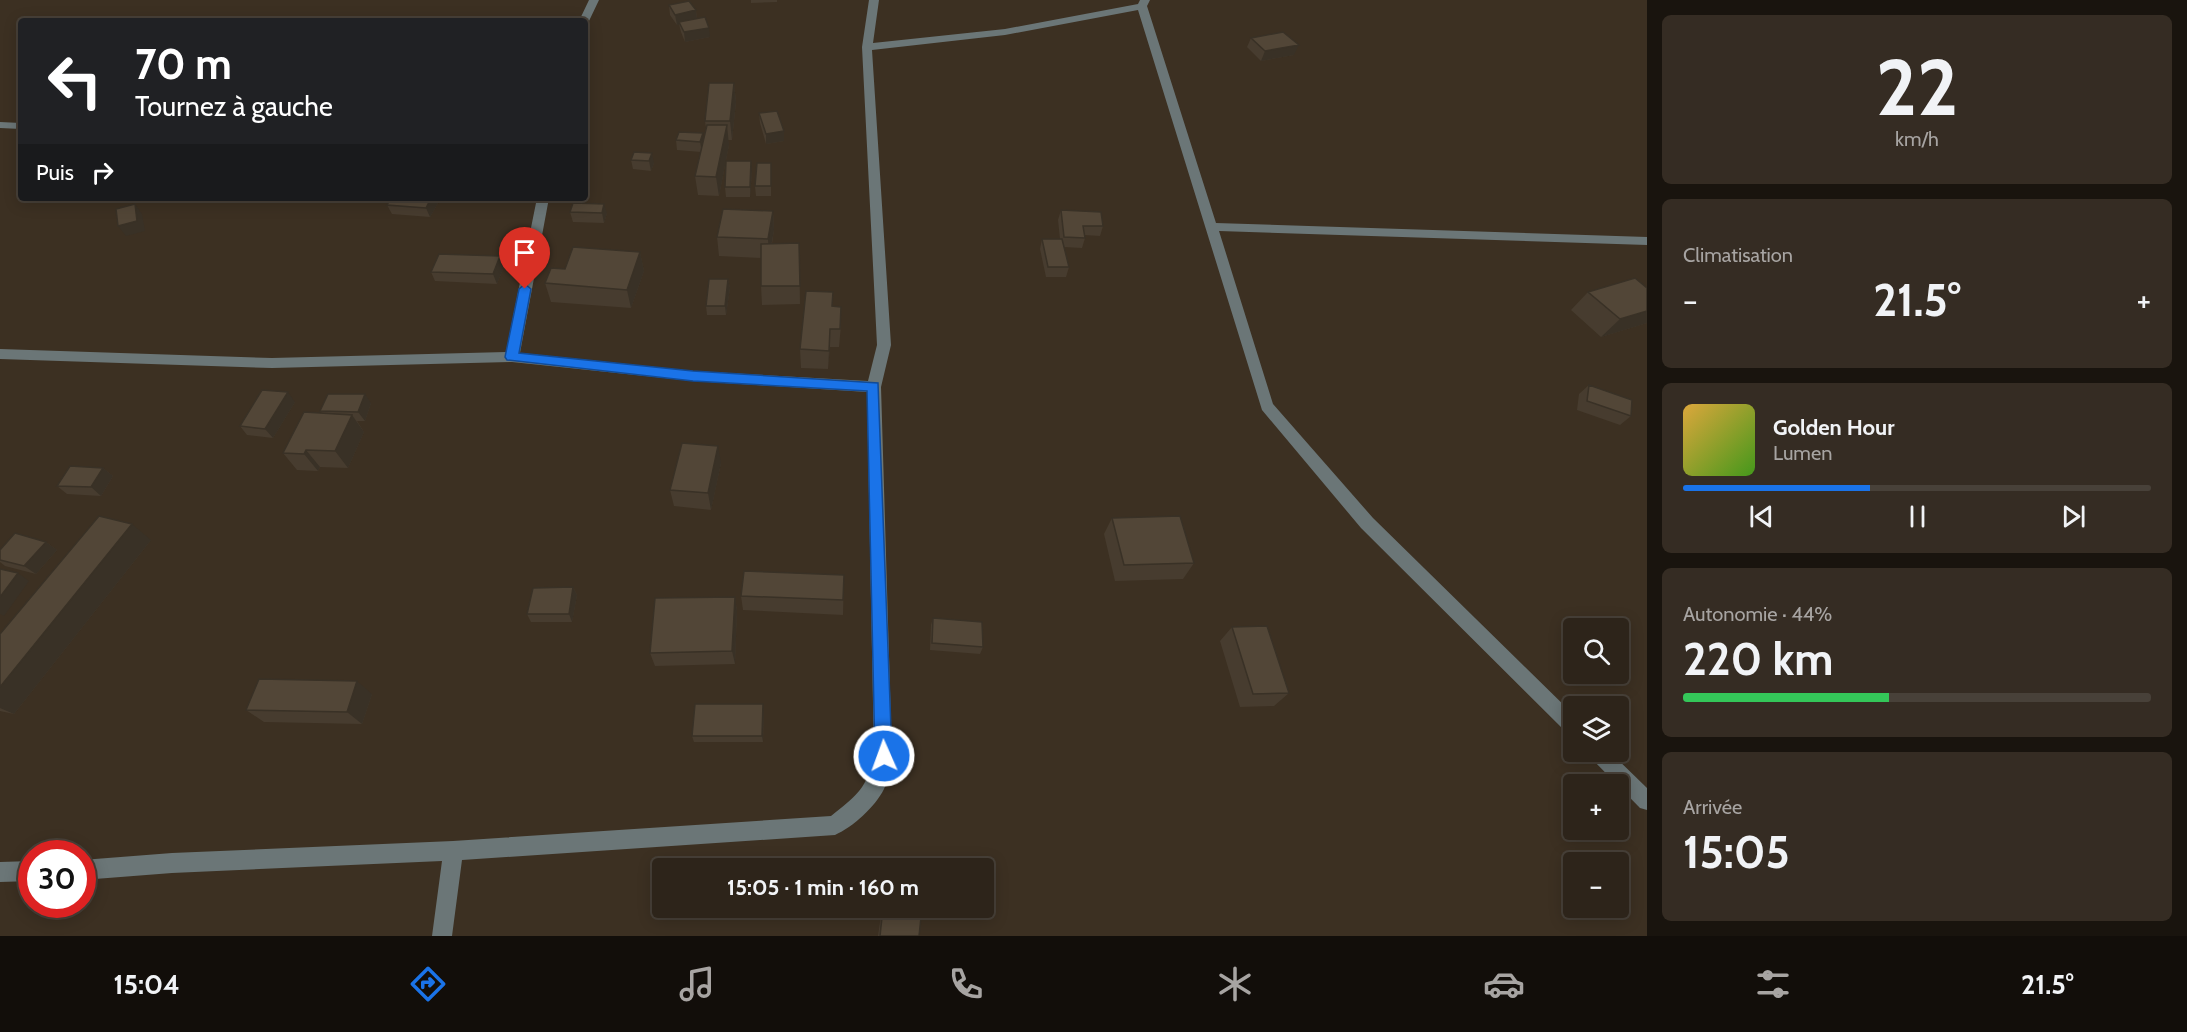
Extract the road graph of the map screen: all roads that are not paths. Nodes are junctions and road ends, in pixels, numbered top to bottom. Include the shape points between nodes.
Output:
1 (594, 0) edge
2 (874, 0) edge
3 (1143, 3) edge
4 (585, 18) edge
5 (867, 47) junction
6 (0, 125) edge
7 (18, 126) edge
8 (542, 201) edge
9 (1210, 227) junction
10 (1647, 241) edge
11 (0, 354) edge
12 (512, 357) junction
13 (874, 387) junction
14 (1563, 717) edge
15 (1607, 762) edge
16 (1647, 801) edge
17 (453, 851) junction
18 (96, 869) edge
19 (18, 871) edge
20 (0, 872) edge
21 (442, 936) edge

1 - 4 street
2 - 5 street
3 - 5 street via 1090,18 977,37
3 - 9 street
5 - 13 street via 884,345
6 - 7 street
8 - 12 street
9 - 10 street
9 - 14 street via 1267,406 1367,523
11 - 12 street via 272,363
12 - 13 street via 693,376
13 - 17 street via 884,756 877,784 863,802 835,825
15 - 16 street
17 - 18 street
17 - 21 street
19 - 20 street

